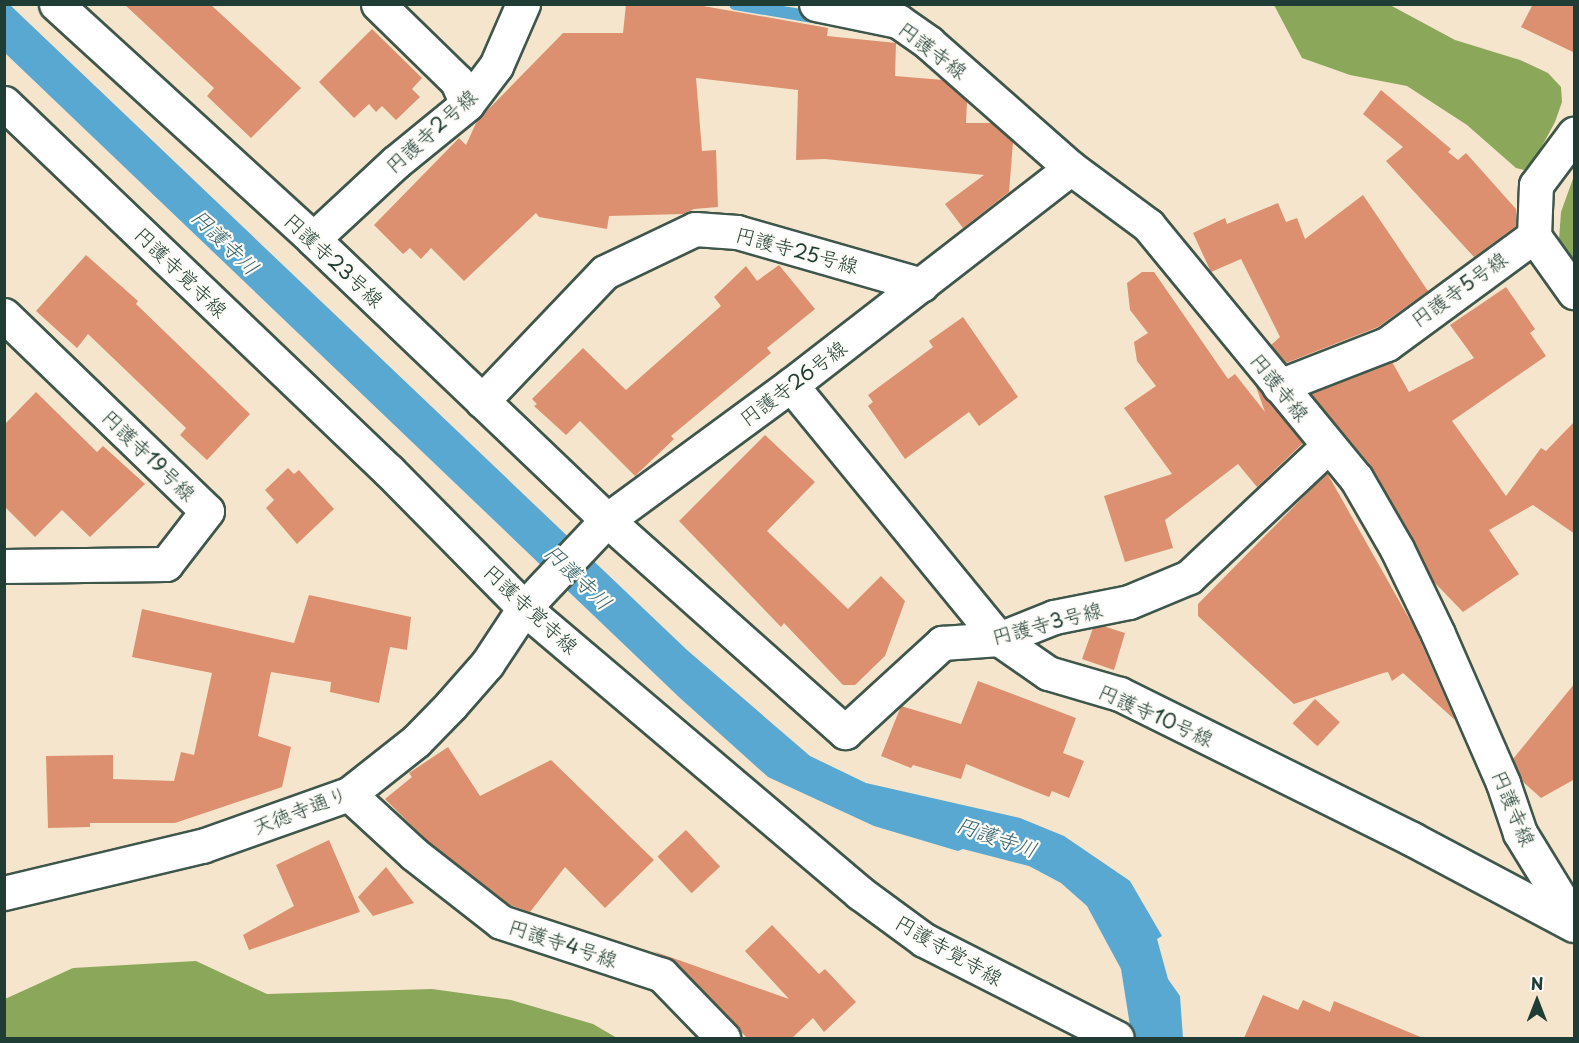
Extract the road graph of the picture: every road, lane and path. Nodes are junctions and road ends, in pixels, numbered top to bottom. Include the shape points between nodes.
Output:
1 (56, 4) edge
2 (378, 4) edge
3 (523, 4) edge
4 (816, 4) edge
5 (4, 103) edge
6 (467, 104) junction
7 (1575, 134) edge
8 (1071, 168) junction
9 (1534, 236) junction
10 (313, 239) junction
11 (922, 285) junction
12 (1575, 292) edge
13 (4, 315) edge
14 (791, 385) junction
15 (1279, 386) junction
16 (482, 401) junction
17 (1328, 446) junction
18 (596, 531) junction
19 (4, 566) edge
20 (534, 597) junction
21 (999, 639) junction
22 (349, 794) junction
23 (4, 893) edge
24 (1575, 923) edge
25 (723, 1038) edge
26 (1116, 1038) edge

1 - 10 street, 円護寺23号線
2 - 6 street via 457,81
3 - 6 street, 円護寺2号線 via 496,66
4 - 8 street, 円護寺線 via 897,21 929,43
5 - 20 street, 円護寺覚寺線 via 398,479
6 - 10 street, 円護寺2号線 via 396,162
7 - 9 street via 1536,185
8 - 11 street, 円護寺26号線
8 - 15 street, 円護寺線 via 1148,225
9 - 12 street
9 - 15 street, 円護寺5号線 via 1387,344
10 - 16 street, 円護寺23号線
11 - 14 street, 円護寺26号線
11 - 16 street, 円護寺25号線 via 737,232 695,229 605,272
13 - 19 street, 円護寺19号線 via 207,511 166,564
14 - 18 street, 円護寺26号線
14 - 21 street, 円護寺10号線
15 - 17 street, 円護寺線
16 - 18 street, 円護寺23号線
17 - 21 street, 円護寺3号線 via 1188,577 1129,602 1054,617
17 - 24 street, 円護寺線 via 1356,478 1397,549 1503,783 1520,833
18 - 20 street, 円護寺26号線
18 - 21 street, 円護寺3号線 via 845,732 942,643
20 - 22 street, 天徳寺通り via 487,664 452,705 416,741
20 - 26 street, 円護寺覚寺線 via 860,893 924,940
21 - 24 street, 円護寺10号線 via 1048,673 1120,694
22 - 23 street, 天徳寺通り via 202,846
22 - 25 street, 円護寺4号線 via 414,854 501,922 662,975

